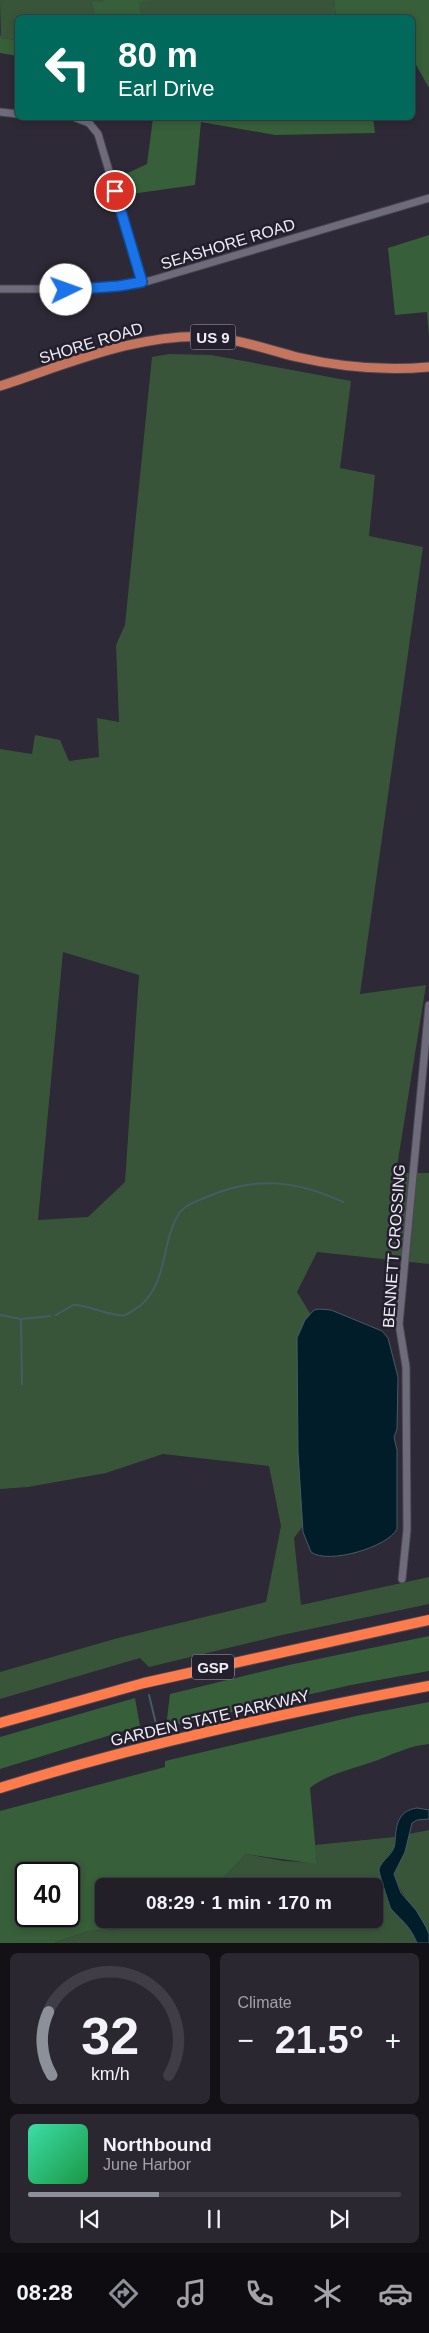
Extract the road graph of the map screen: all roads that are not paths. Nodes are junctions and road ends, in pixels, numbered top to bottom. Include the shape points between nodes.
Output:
1 (0, 112) edge
2 (15, 114) edge
3 (81, 120) edge
4 (429, 198) edge
5 (142, 282) junction
6 (0, 289) edge
7 (429, 367) edge
8 (0, 386) edge
9 (429, 1005) edge
10 (402, 1579) dead end
11 (429, 1620) edge
12 (429, 1686) edge
13 (0, 1724) edge
14 (0, 1788) edge

1 - 2 street
3 - 5 street via 89,123 98,134
4 - 5 street, SEASHORE ROAD
5 - 6 street, SEASHORE ROAD via 81,290
7 - 8 main road, SHORE ROAD / US 9 via 343,365 234,340 173,337 131,344
9 - 10 street, BENNETT CROSSING via 399,1324 406,1367 407,1530
11 - 13 highway, GSP via 144,1683
12 - 14 highway, GARDEN STATE PARKWAY via 255,1720

